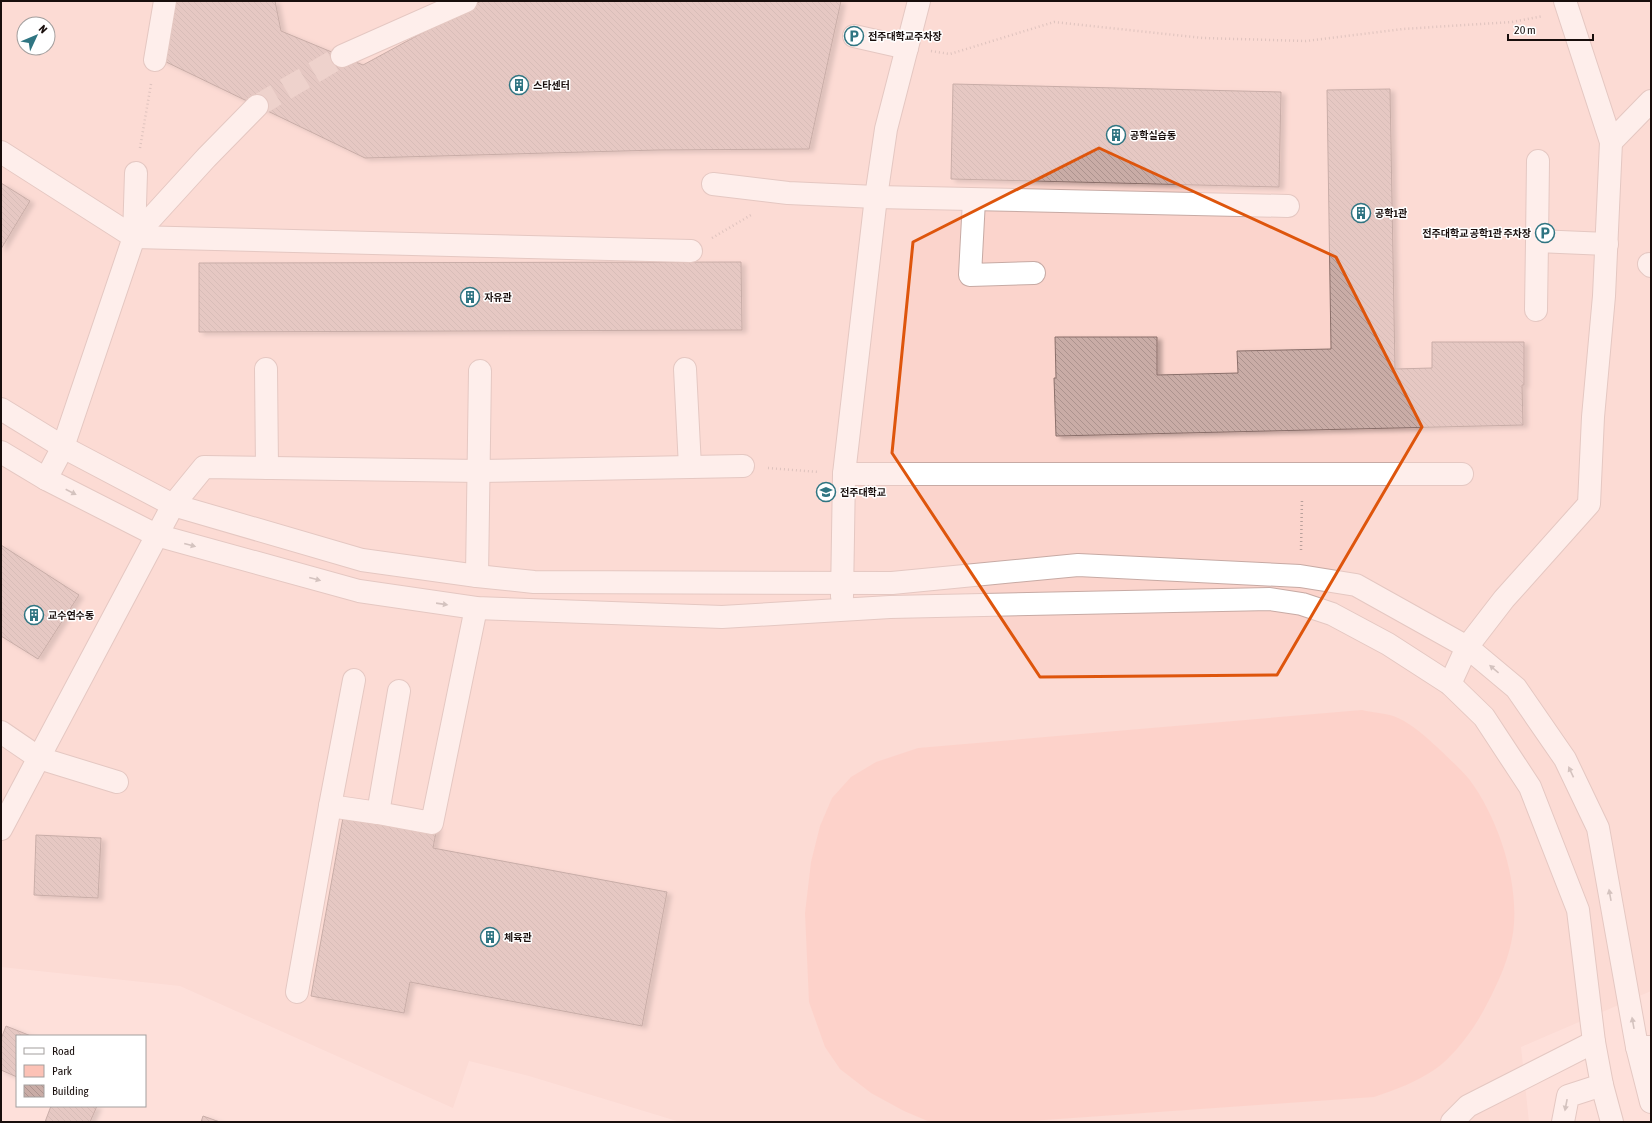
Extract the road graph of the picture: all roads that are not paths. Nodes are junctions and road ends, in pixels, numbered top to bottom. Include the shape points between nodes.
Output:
1 (165, 1) edge
2 (466, 1) edge
3 (920, 1) edge
4 (1567, 6) edge
5 (854, 36) dead end
6 (907, 48) junction
7 (342, 56) tunnel mouth
8 (155, 60) road end
9 (1651, 101) edge
10 (258, 106) tunnel mouth
11 (1611, 142) junction
12 (1, 152) edge
13 (1538, 161) dead end
14 (136, 172) road end
15 (713, 184) dead end
16 (876, 198) junction
17 (974, 200) junction
18 (1288, 206) dead end
19 (134, 237) junction
20 (1537, 241) junction
21 (1607, 244) junction
22 (691, 251) road end
23 (1034, 273) dead end
24 (1536, 310) dead end
25 (266, 369) dead end
26 (685, 369) dead end
27 (480, 371) dead end
28 (1, 409) edge
29 (63, 447) junction
30 (1, 452) edge
31 (744, 466) road end
32 (690, 467) junction
33 (267, 468) junction
34 (480, 471) junction
35 (844, 474) junction
36 (1462, 474) dead end
37 (46, 479) junction
38 (173, 505) junction
39 (156, 535) junction
40 (477, 576) junction
41 (842, 583) junction
42 (476, 608) junction
43 (843, 611) junction
44 (1467, 647) junction
45 (354, 680) dead end
46 (1450, 684) junction
47 (399, 691) dead end
48 (1, 732) edge
49 (39, 758) junction
50 (117, 782) dead end
51 (330, 806) junction
52 (378, 813) junction
53 (1, 829) edge
54 (297, 992) dead end
55 (1594, 1042) junction
56 (1644, 1047) edge
57 (1602, 1085) junction
58 (1651, 1102) edge
59 (1452, 1122) edge
60 (1563, 1122) edge
61 (1612, 1122) edge

1 - 8 street
2 - 7 street
3 - 6 street
4 - 11 street
5 - 6 street
6 - 16 street via 886,129
9 - 11 street
10 - 19 street via 206,158
11 - 21 street
12 - 19 street
13 - 20 street
14 - 19 street
15 - 16 street via 788,193
16 - 17 street
16 - 35 street
17 - 18 street
17 - 23 street via 970,275
19 - 22 street
19 - 29 street
20 - 21 street
20 - 24 street
21 - 44 street via 1593,417 1589,504 1504,599
25 - 33 street
26 - 32 street
27 - 34 street
28 - 29 street
29 - 37 street
29 - 38 street
30 - 37 street
31 - 32 street
32 - 34 street
33 - 34 street
33 - 38 street via 204,467
34 - 40 street
35 - 36 street
35 - 41 street
37 -> 39 street
38 - 39 street
38 - 40 street via 362,560
39 -> 42 street via 359,591
39 - 49 street
40 - 41 street via 534,582
41 - 43 street
41 - 44 street via 892,583 1078,565 1300,576 1356,585
42 - 43 street via 722,617
42 - 52 street via 432,822
43 - 46 street via 890,607 1270,599 1302,604 1332,614 1388,644
44 - 46 street
56 -> 44 street via 1598,828 1566,759 1516,688
45 - 51 street
46 - 55 street via 1484,716 1530,787 1578,910
47 - 52 street
48 - 49 street
49 - 50 street
49 - 53 street
51 - 52 street
51 - 54 street
55 - 57 street
55 - 59 street via 1468,1106
56 - 58 street
57 -> 60 street via 1568,1096
57 - 61 street

